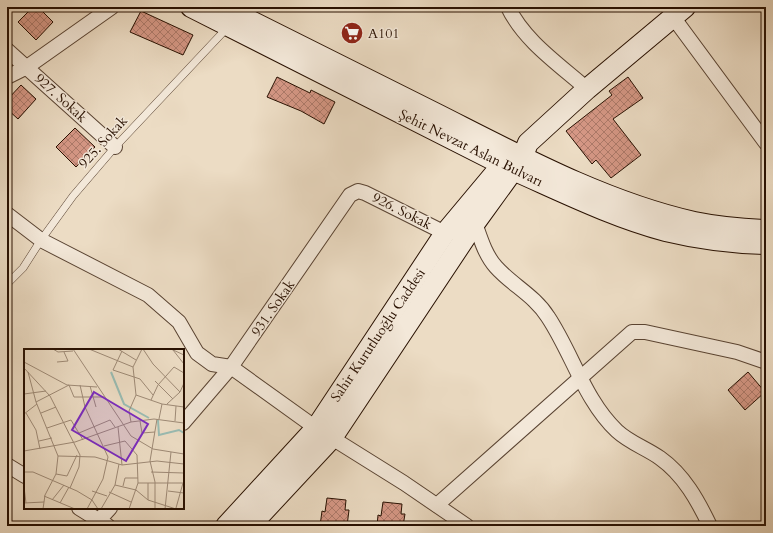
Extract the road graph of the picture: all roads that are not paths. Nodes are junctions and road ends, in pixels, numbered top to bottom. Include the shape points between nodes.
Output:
1 (112, 7) edge
2 (191, 7) edge
3 (223, 7) edge
4 (508, 7) edge
5 (679, 12) edge
6 (229, 26) junction
7 (7, 50) edge
8 (27, 67) junction
9 (7, 77) edge
10 (587, 89) junction
11 (766, 143) edge
12 (115, 148) junction
13 (516, 158) junction
14 (358, 191) joint
15 (7, 214) edge
16 (475, 223) junction
17 (766, 230) edge
18 (445, 233) junction
19 (40, 240) junction
20 (766, 244) edge
21 (7, 284) edge
22 (766, 362) edge
23 (231, 367) junction
24 (581, 377) junction
25 (184, 422) edge
26 (324, 433) junction
27 (7, 465) edge
28 (24, 475) edge
29 (437, 505) junction
30 (81, 509) edge
31 (110, 509) edge
32 (104, 523) edge
33 (226, 526) edge
34 (250, 526) edge
35 (467, 526) edge
36 (710, 526) edge

1 - 8 street
2 - 6 main road, Şehit Nevzat Aslan Bulvarı
3 - 13 main road, Şehit Nevzat Aslan Bulvarı
4 - 10 street via 532,40
5 - 10 main road
5 - 11 street
6 - 12 lane, 925. Sokak
6 - 13 main road, Şehit Nevzat Aslan Bulvarı
7 - 8 street, 927. Sokak
8 - 9 street
8 - 12 street, 927. Sokak
10 - 13 main road
12 - 19 lane, 925. Sokak via 73,196
13 - 16 main road, Sahir Kurutluoğlu Caddesi
13 - 17 main road, Şehit Nevzat Aslan Bulvarı via 657,212 695,222
13 - 18 main road, Sahir Kurutluoğlu Caddesi
13 - 20 main road, Şehit Nevzat Aslan Bulvarı via 614,213 665,231 696,238
14 - 18 street, 926. Sokak via 365,192
14 - 23 street, 931. Sokak via 347,198
15 - 19 street
16 - 24 street via 495,266 548,316
16 - 26 main road, Sahir Kurutluoğlu Caddesi
18 - 26 main road, Sahir Kurutluoğlu Caddesi
19 - 21 lane, 925. Sokak via 24,268
19 - 23 street via 148,295 179,322 197,353 212,364
22 - 24 street via 737,352 646,332 632,332
23 - 25 street, 931. Sokak
23 - 26 street
24 - 29 street
24 - 36 street via 602,415 617,432 660,458 678,474 694,495
26 - 29 street
26 - 33 main road, Sahir Kurutluoğlu Caddesi
26 - 34 main road, Sahir Kurutluoğlu Caddesi
27 - 28 street
29 - 35 street
30 - 32 street
31 - 32 street

